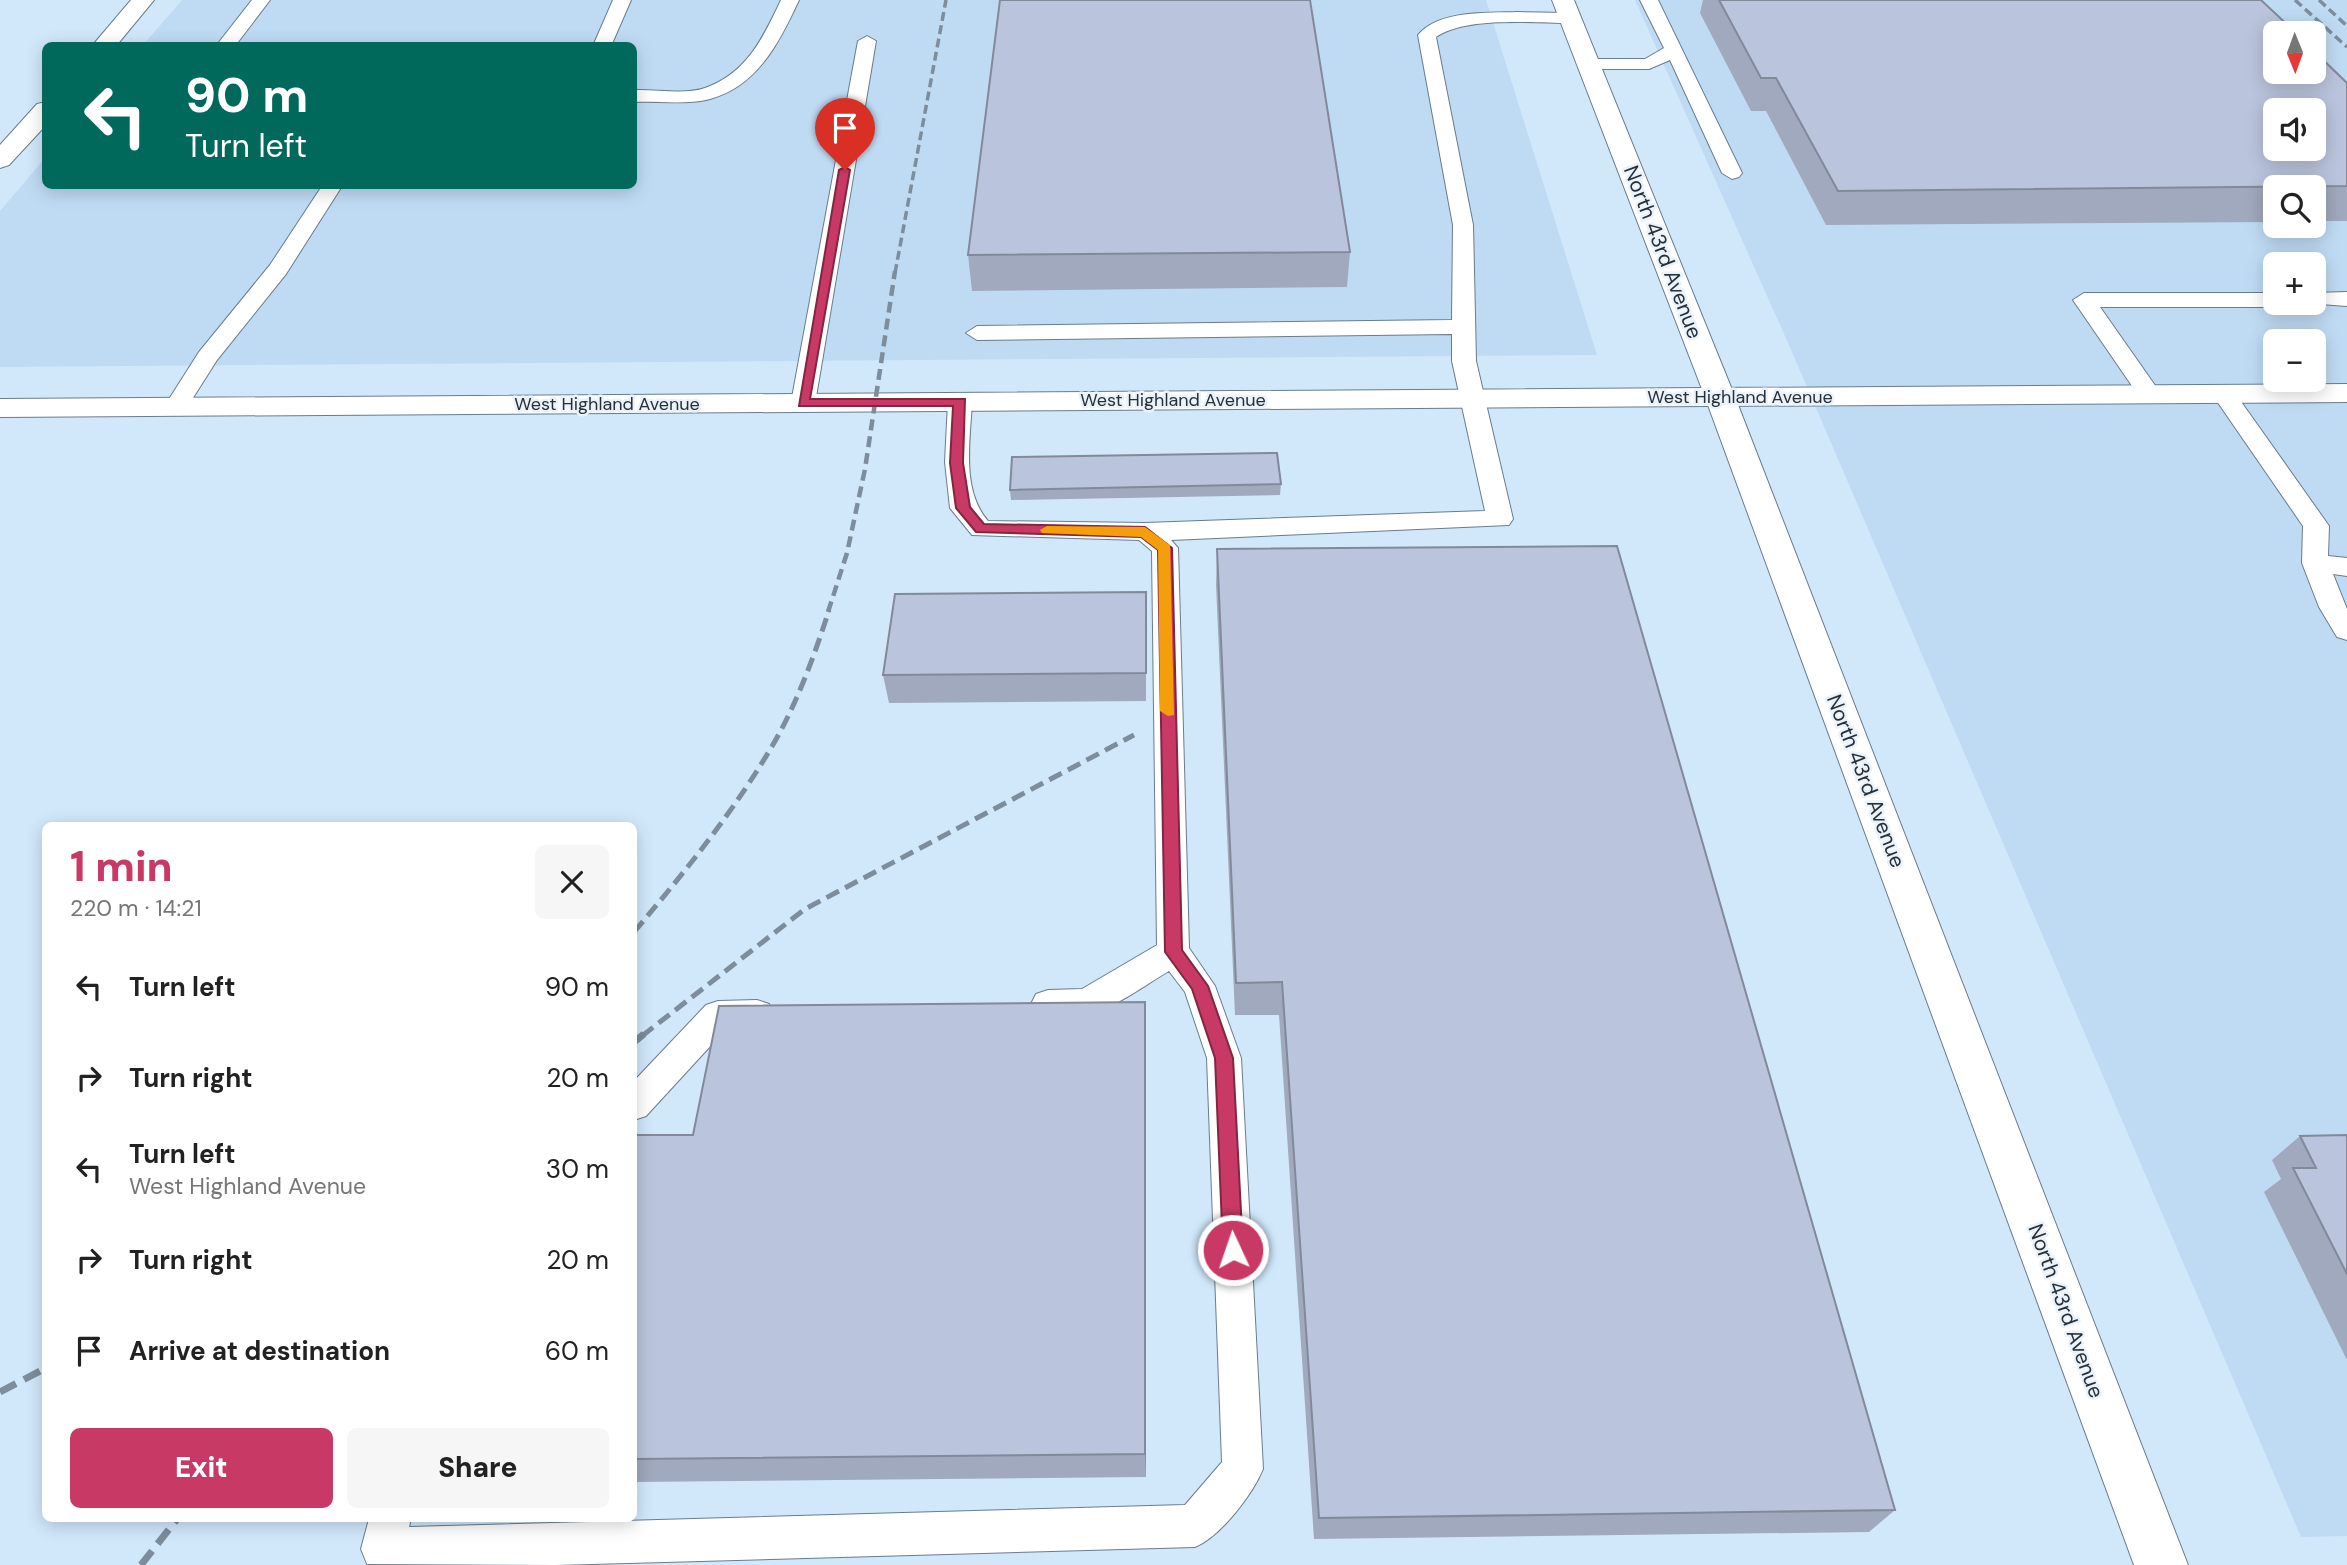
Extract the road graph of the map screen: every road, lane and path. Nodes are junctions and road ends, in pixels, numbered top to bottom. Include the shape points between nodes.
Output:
1 (143, 0) edge
2 (261, 0) edge
3 (622, 0) edge
4 (790, 0) edge
5 (1649, 0) edge
6 (1567, 9) edge
7 (867, 41) dead end
8 (106, 42) edge
9 (228, 42) edge
10 (604, 42) edge
11 (1674, 50) junction
12 (1589, 64) junction
13 (637, 96) edge
14 (40, 121) edge
15 (0, 160) edge
16 (1732, 173) dead end
17 (330, 189) edge
18 (2326, 299) edge
19 (2347, 299) edge
20 (2263, 300) edge
21 (1463, 327) junction
22 (977, 333) dead end
23 (2347, 393) edge
24 (2150, 394) junction
25 (2224, 394) junction
26 (1720, 397) junction
27 (1473, 399) junction
28 (960, 402) junction
29 (803, 403) junction
30 (176, 407) junction
31 (2, 410) edge
32 (1145, 532) junction
33 (2315, 563) junction
34 (2347, 567) edge
35 (2347, 630) edge
36 (1173, 952) junction
37 (1019, 1005) edge
38 (787, 1013) edge
39 (637, 1102) edge
40 (389, 1522) edge
41 (2161, 1565) edge

1 - 8 street
2 - 9 lane
3 - 10 lane
4 - 13 lane via 750,70 707,94
5 - 11 lane
6 - 12 street, North 43rd Avenue
6 - 21 lane via 1439,26 1427,34 1463,225
7 - 29 lane
11 - 12 lane via 1649,64
11 - 16 lane
12 - 26 street, North 43rd Avenue
14 - 15 street
17 - 30 lane via 278,269 207,357
18 - 19 lane
20 - 24 lane via 2084,300
21 - 22 lane
21 - 27 lane via 1464,361
23 - 25 street, West Highland Avenue
24 - 25 street, West Highland Avenue
24 - 26 street, West Highland Avenue
25 - 33 lane via 2316,526
26 - 27 street, West Highland Avenue
26 - 41 street, North 43rd Avenue
27 - 28 street, West Highland Avenue
27 - 32 lane via 1500,519
28 - 29 street, West Highland Avenue
28 - 32 lane via 957,463 963,508 981,529
29 - 30 street, West Highland Avenue
30 - 31 street, West Highland Avenue
32 - 36 lane via 1165,548
33 - 34 lane
33 - 35 lane via 2332,607
36 - 37 lane via 1087,1003
36 - 40 lane via 1199,986 1224,1058 1243,1469 1195,1526 382,1549
38 - 39 lane via 718,1015

